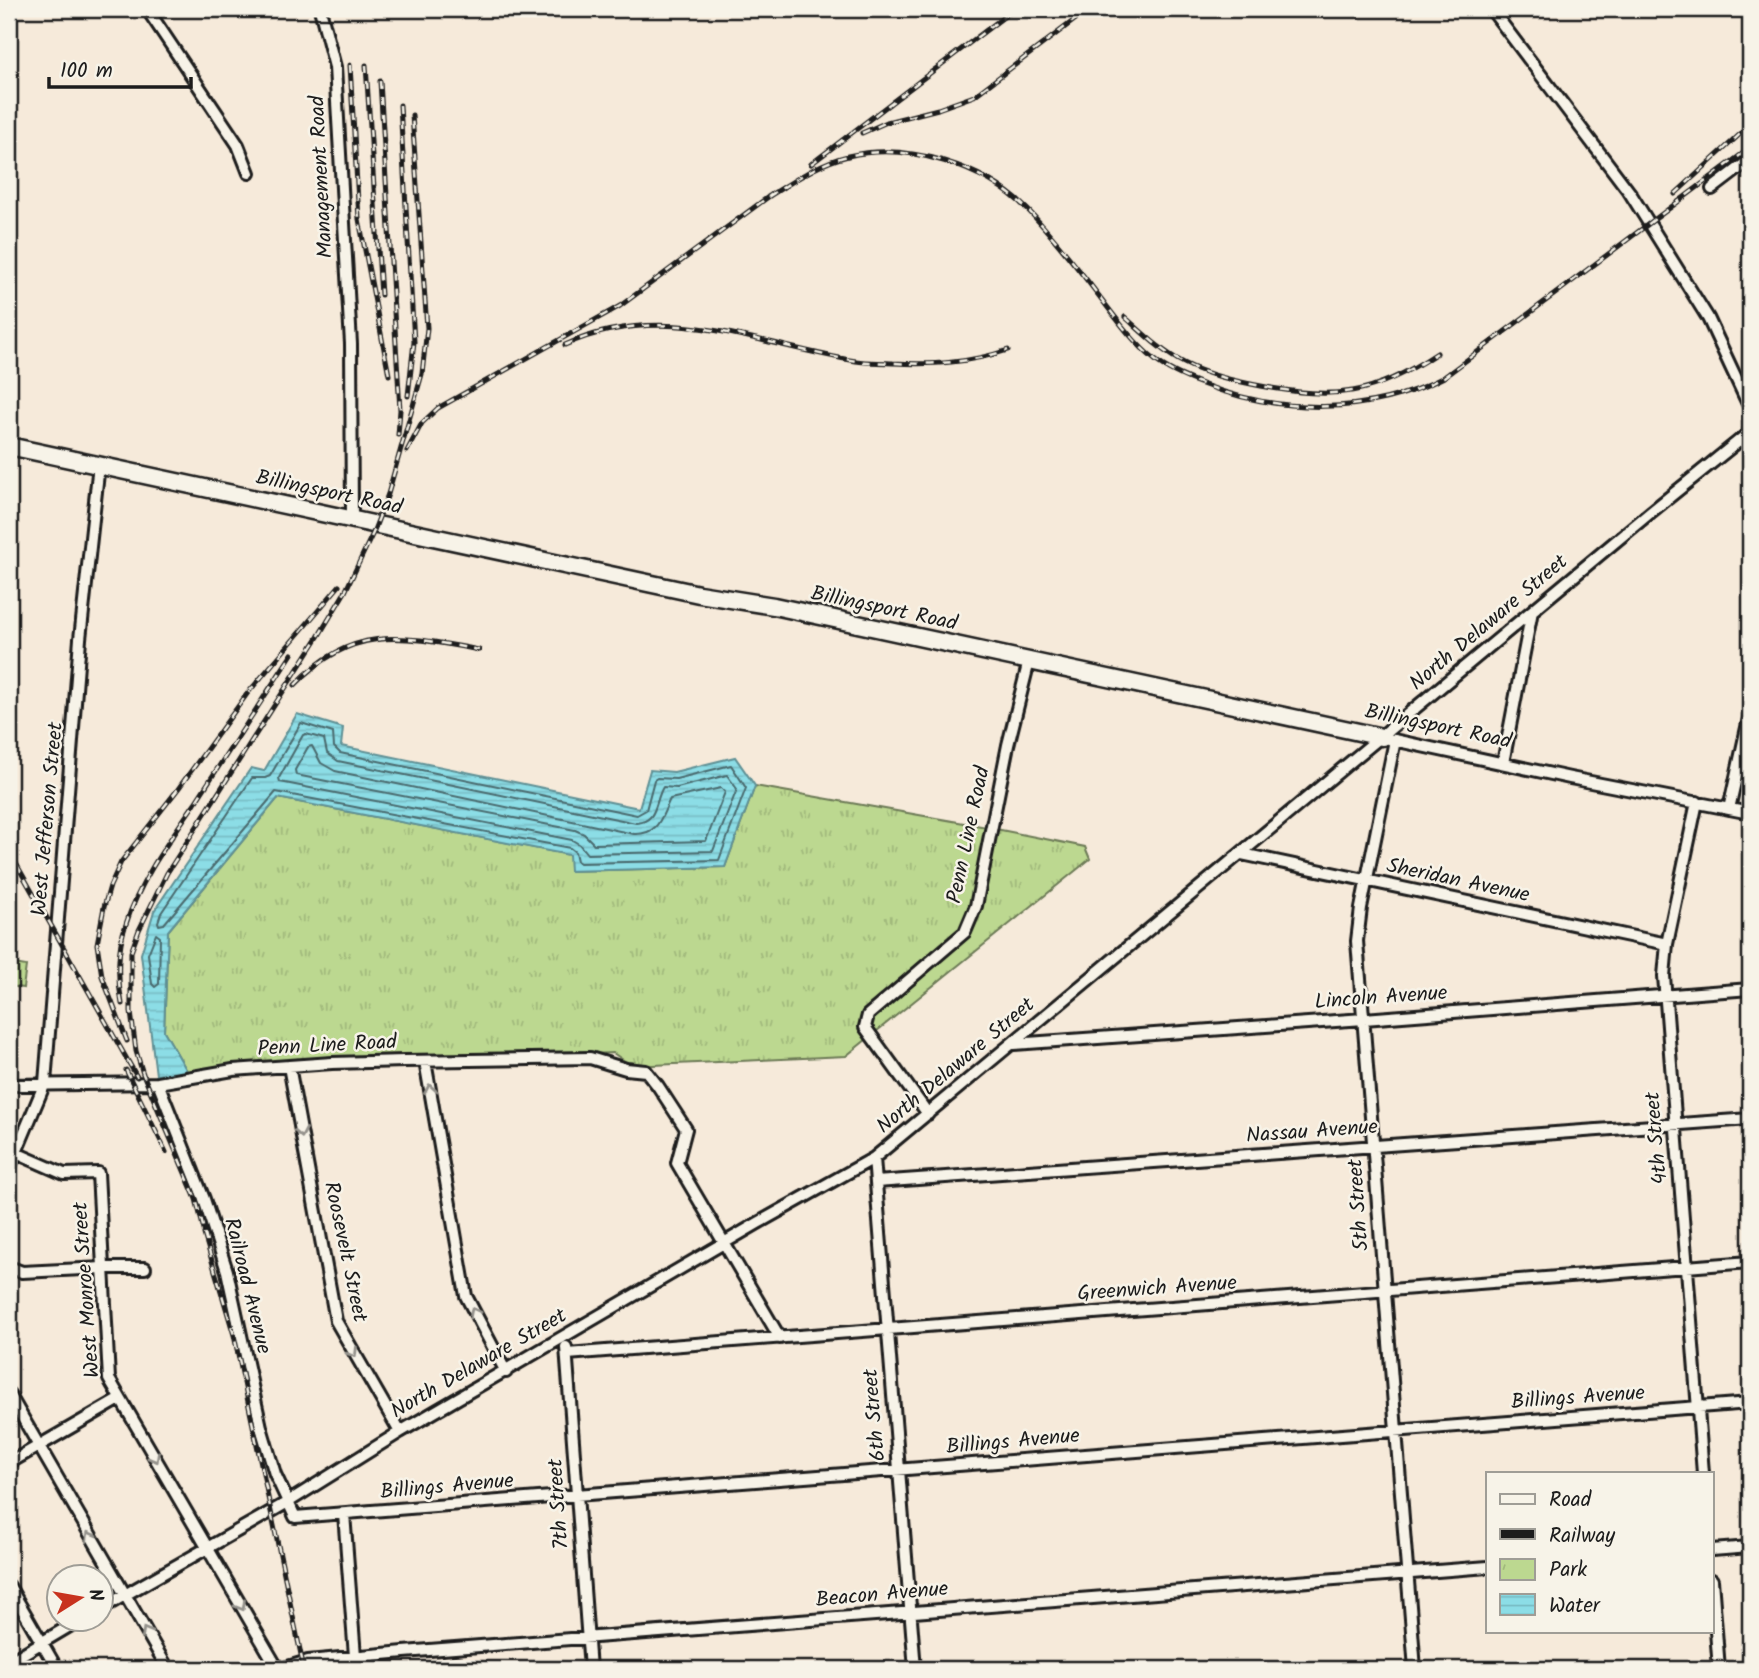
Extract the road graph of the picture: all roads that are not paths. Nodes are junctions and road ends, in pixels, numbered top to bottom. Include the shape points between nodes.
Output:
1 (147, 9) edge
2 (320, 9) edge
3 (1491, 9) edge
4 (1750, 160) edge
5 (248, 173) dead end
6 (1712, 189) dead end
7 (1750, 408) edge
8 (1750, 432) edge
9 (9, 446) edge
10 (99, 464) junction
11 (352, 520) junction
12 (1532, 611) junction
13 (1030, 661) junction
14 (1750, 714) edge
15 (1389, 739) junction
16 (1503, 762) junction
17 (1697, 802) junction
18 (1729, 809) junction
19 (1750, 813) edge
20 (1242, 854) junction
21 (1366, 881) junction
22 (1667, 944) junction
23 (1750, 989) edge
24 (1665, 995) junction
25 (1364, 1019) junction
26 (1014, 1044) junction
27 (425, 1061) junction
28 (289, 1066) junction
29 (46, 1083) junction
30 (158, 1083) junction
31 (9, 1085) edge
32 (928, 1114) junction
33 (1750, 1119) edge
34 (1675, 1125) junction
35 (1374, 1147) junction
36 (16, 1153) junction
37 (874, 1158) junction
38 (9, 1170) edge
39 (876, 1182) junction
40 (724, 1244) junction
41 (1750, 1262) edge
42 (9, 1267) edge
43 (1687, 1267) junction
44 (103, 1268) junction
45 (145, 1268) dead end
46 (1385, 1291) junction
47 (887, 1329) junction
48 (565, 1337) junction
49 (780, 1338) junction
50 (567, 1354) junction
51 (506, 1372) junction
52 (9, 1394) edge
53 (120, 1399) junction
54 (1750, 1404) edge
55 (1698, 1408) junction
56 (1396, 1431) junction
57 (400, 1432) junction
58 (38, 1447) junction
59 (9, 1464) edge
60 (899, 1471) junction
61 (1703, 1472) edge
62 (577, 1496) junction
63 (288, 1502) junction
64 (344, 1514) junction
65 (207, 1547) junction
66 (1750, 1547) edge
67 (1714, 1550) edge
68 (1486, 1567) edge
69 (1408, 1573) junction
70 (9, 1586) edge
71 (124, 1594) junction
72 (116, 1599) edge
73 (1714, 1605) edge
74 (910, 1612) junction
75 (61, 1632) edge
76 (588, 1637) junction
77 (42, 1643) junction
78 (355, 1656) junction
79 (9, 1662) edge
80 (57, 1669) edge
81 (168, 1669) edge
82 (280, 1669) edge
83 (590, 1669) edge
84 (915, 1669) edge
85 (1415, 1669) edge
86 (1719, 1669) edge

1 - 5 street via 237,145
2 - 11 street, Management Road via 335,67 351,344
3 - 7 street via 1618,175 1708,318
4 - 6 street
8 - 12 street, North Delaware Street
9 - 10 street, Billingsport Road
10 - 11 street, Billingsport Road
10 - 29 street, West Jefferson Street via 80,639
11 - 13 street, Billingsport Road
12 - 15 street, North Delaware Street
12 - 16 street
13 - 15 street, Billingsport Road
13 - 32 street, Penn Line Road via 976,906 965,932 868,1015 865,1027
14 - 18 street
15 - 16 street, Billingsport Road
15 - 20 street, North Delaware Street
15 - 21 street, 5th Street
16 - 17 street, Billingsport Road
17 - 18 street, Billingsport Road
17 - 22 street, 4th Street
18 - 19 street, Billingsport Road
20 - 21 street, Sheridan Avenue
20 - 26 street, North Delaware Street
21 - 22 street, Sheridan Avenue
21 - 25 street, 5th Street via 1357,941
22 - 24 street, 4th Street
23 - 24 street, Lincoln Avenue
24 - 25 street, Lincoln Avenue
24 - 34 street, 4th Street
25 - 26 street, Lincoln Avenue
25 - 35 street, 5th Street
26 - 32 street, North Delaware Street
27 - 28 street, Penn Line Road
27 - 40 street, Penn Line Road via 590,1058 646,1071 686,1129 677,1163
51 -> 27 street via 466,1296
28 - 30 street, Penn Line Road
28 -> 57 street, Roosevelt Street via 336,1321
29 - 30 street, Penn Line Road
29 - 31 street, Penn Line Road
29 - 36 street, West Jefferson Street
30 - 63 street, Railroad Avenue via 224,1261 261,1427
32 - 37 street, North Delaware Street
33 - 34 street, Nassau Avenue
34 - 35 street, Nassau Avenue
34 - 43 street, 4th Street
35 - 39 street, Nassau Avenue
35 - 46 street, 5th Street
36 - 38 street, West Jefferson Street
36 - 44 street, West Monroe Street via 64,1174 98,1173
37 - 39 street, 6th Street
37 - 40 street, North Delaware Street
39 - 47 street, 6th Street
40 - 48 street, North Delaware Street
40 - 49 street
41 - 43 street, Greenwich Avenue
42 - 44 street via 22,1272
43 - 46 street, Greenwich Avenue
43 - 55 street, 4th Street
44 - 45 street
44 - 53 street, West Monroe Street via 109,1379
46 - 47 street, Greenwich Avenue
46 - 56 street, 5th Street
47 - 49 street, Greenwich Avenue
47 - 60 street, 6th Street
48 - 50 street, 7th Street
48 - 51 street, North Delaware Street
49 - 50 street, Greenwich Avenue
50 - 62 street, 7th Street
51 - 57 street, North Delaware Street
52 - 58 street
53 - 58 street
53 -> 65 street, West Monroe Street
54 - 55 street, Billings Avenue
55 - 56 street, Billings Avenue
55 - 61 street, 4th Street
56 - 60 street, Billings Avenue
56 - 69 street, 5th Street
57 - 63 street, North Delaware Street
58 - 59 street
71 -> 58 street
60 - 62 street, Billings Avenue
60 - 74 street, 6th Street
62 - 64 street, Billings Avenue
62 - 76 street, 7th Street
63 - 64 street, Billings Avenue via 295,1517
63 - 65 street, North Delaware Street
64 - 78 street
65 - 71 street, North Delaware Street
65 -> 82 street, West Monroe Street
66 - 67 street
68 - 69 street, Beacon Avenue
69 - 74 street, Beacon Avenue
69 - 85 street, 5th Street
70 - 77 street
71 - 72 street, North Delaware Street
81 -> 71 street
73 - 86 street
74 - 76 street, Beacon Avenue
74 - 84 street, 6th Street
75 - 77 street
76 - 78 street, Beacon Avenue
76 - 83 street, 7th Street
77 - 79 street
77 - 80 street
78 - 82 street, Beacon Avenue

